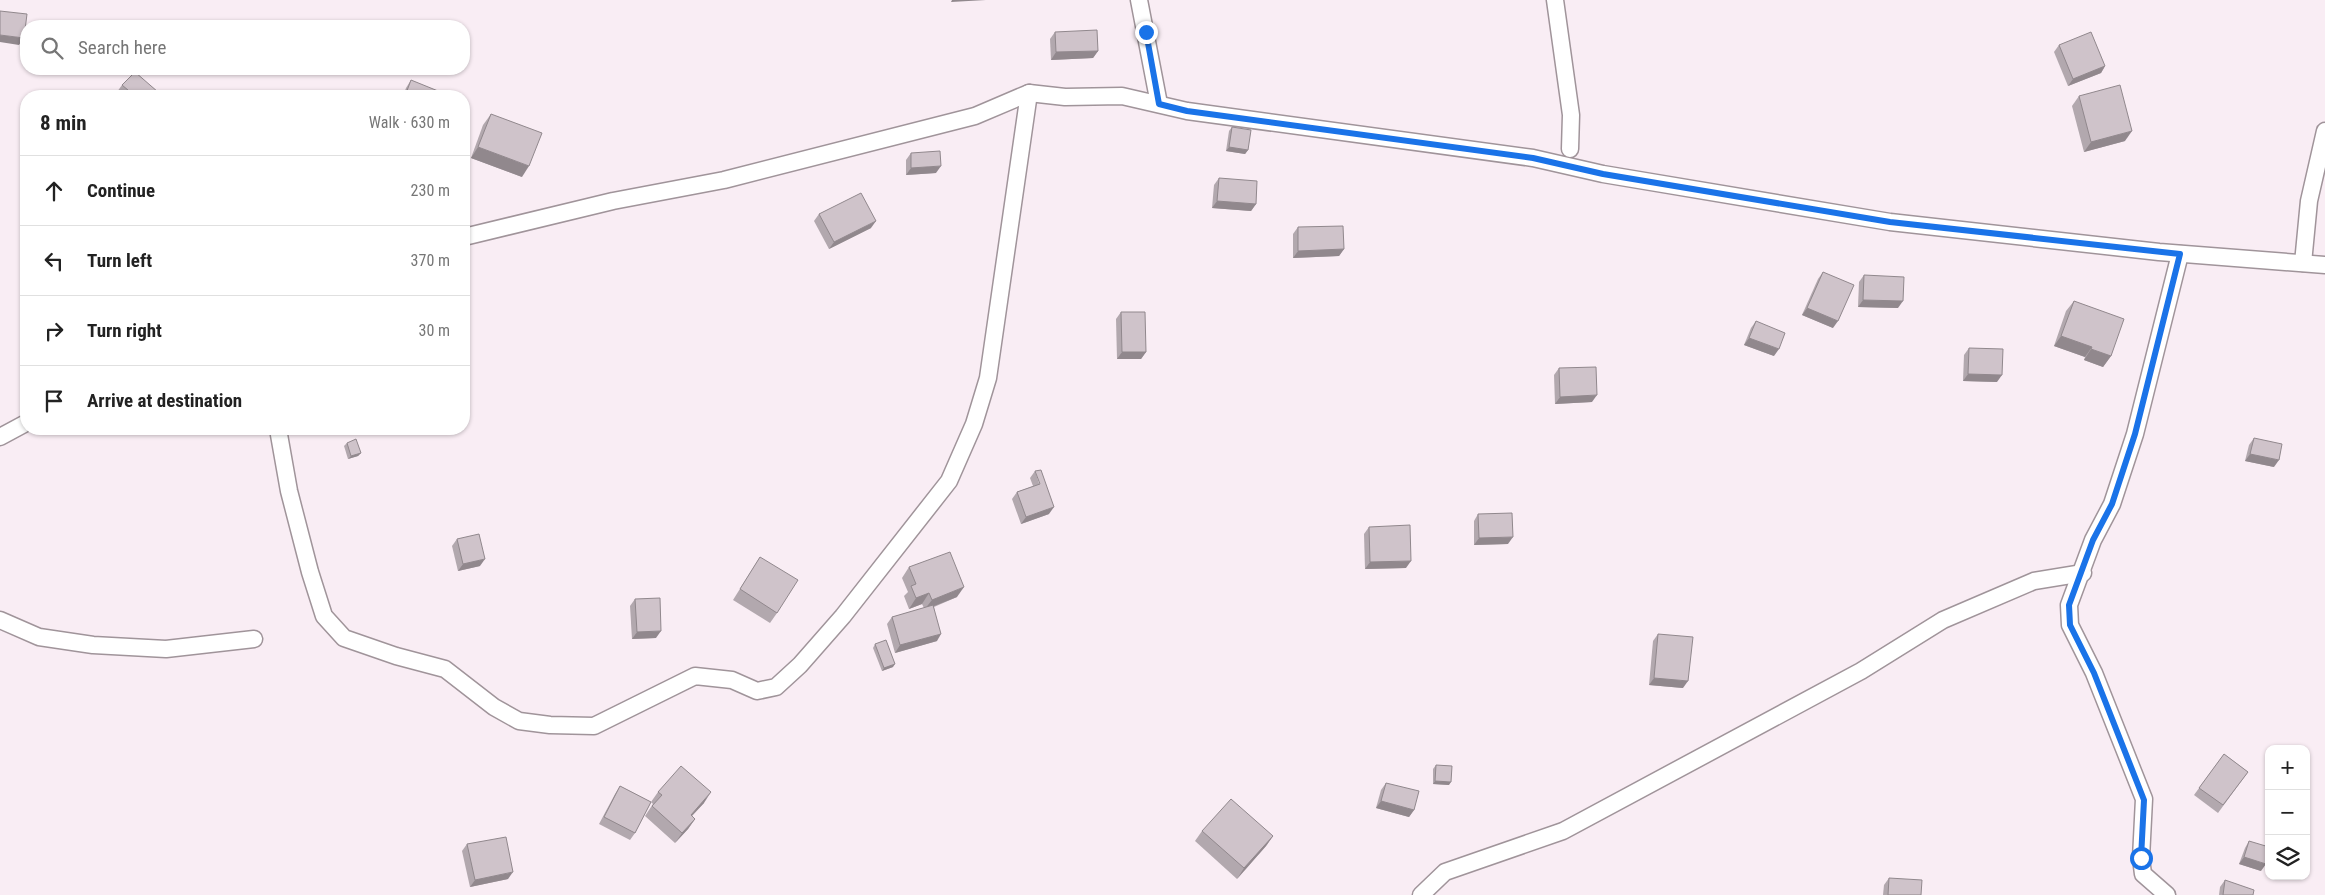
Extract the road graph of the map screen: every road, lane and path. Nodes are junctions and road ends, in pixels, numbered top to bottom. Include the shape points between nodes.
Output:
1 (1139, 0) edge
2 (1555, 0) edge
3 (1029, 93) junction
4 (1159, 104) junction
5 (2325, 130) edge
6 (1570, 149) junction
7 (1533, 158) junction
8 (1603, 174) junction
9 (470, 236) edge
10 (2180, 254) junction
11 (2303, 263) junction
12 (2325, 265) edge
13 (20, 426) edge
14 (279, 435) edge
15 (0, 437) edge
16 (2083, 573) junction
17 (0, 620) edge
18 (254, 639) dead end
19 (1421, 895) edge
20 (2167, 895) edge

1 - 4 street
2 - 6 street via 1571,115
3 - 4 street via 1122,96
3 - 9 street via 975,116 724,180 613,201
3 - 14 street via 988,378 974,424 949,481 843,616 776,687 757,691 732,680 695,676 594,726 550,725 519,721 494,707 445,669 344,638 324,616 289,491
4 - 7 street via 1187,111
5 - 11 street via 2309,201
6 - 7 street
6 - 8 street
7 - 8 street
8 - 10 street via 1890,222
10 - 11 street
10 - 16 street via 2135,434 2112,504 2093,540
11 - 12 street
13 - 15 street
16 - 19 street via 2034,581 1942,620 1862,671 1563,831 1444,872
16 - 20 street via 2069,605 2070,625 2094,673 2144,800 2143,874
17 - 18 street via 39,637 93,645 166,649

